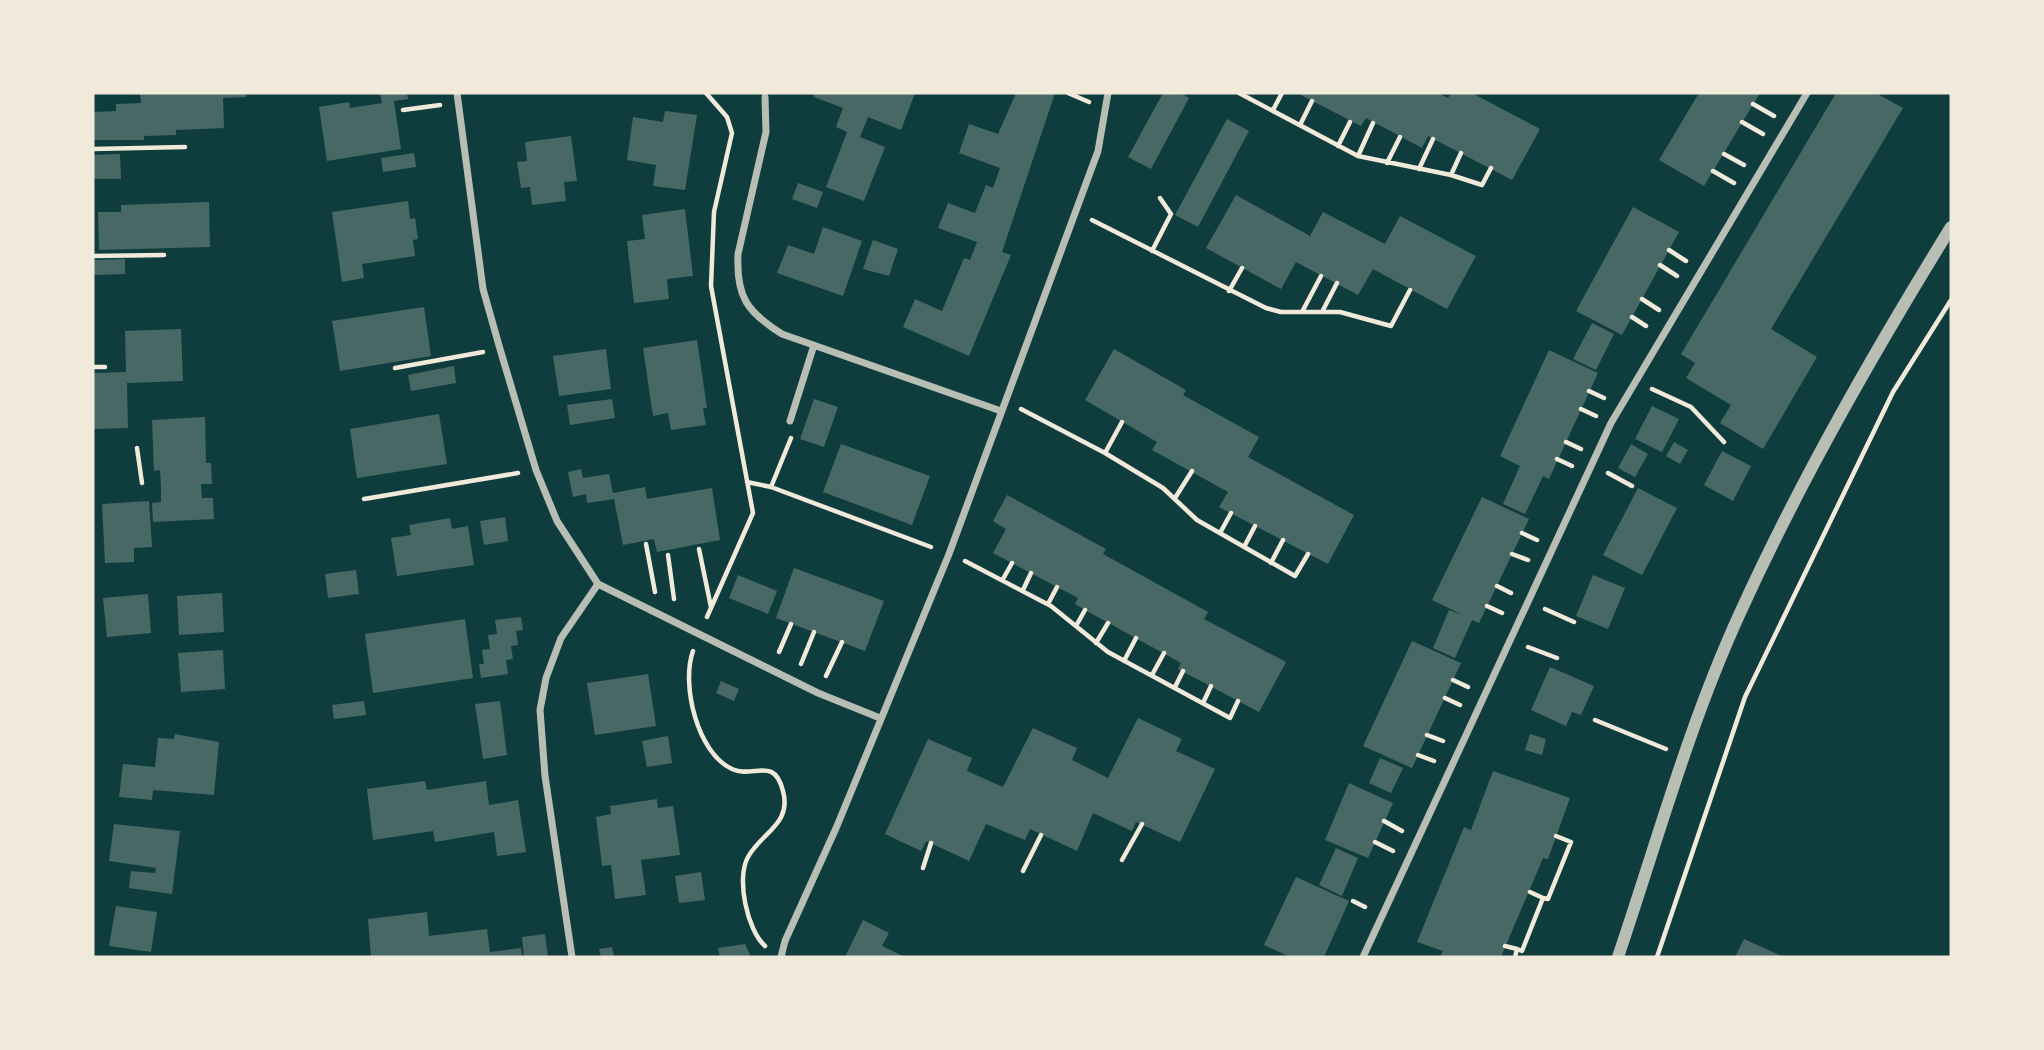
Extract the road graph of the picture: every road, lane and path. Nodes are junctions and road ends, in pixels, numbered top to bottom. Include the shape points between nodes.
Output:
1 (457, 93) edge
2 (706, 93) edge
3 (1108, 93) edge
4 (1239, 93) edge
5 (1261, 93) edge
6 (1282, 93) edge
7 (1807, 93) edge
8 (765, 97) dead end
9 (1256, 101) junction
10 (1312, 101) dead end
11 (458, 103) junction
12 (403, 110) dead end
13 (1273, 110) junction
14 (1350, 122) dead end
15 (1373, 123) dead end
16 (1300, 125) junction
17 (1400, 136) dead end
18 (1433, 139) dead end
19 (1338, 146) junction
20 (185, 147) dead end
21 (93, 149) edge
22 (1461, 153) dead end
23 (1359, 156) junction
24 (1387, 163) junction
25 (1491, 168) dead end
26 (1419, 169) junction
27 (1451, 175) junction
28 (1160, 198) dead end
29 (1075, 212) junction
30 (1951, 227) edge
31 (1152, 251) junction
32 (164, 255) dead end
33 (93, 257) edge
34 (1242, 268) dead end
35 (1321, 276) dead end
36 (1337, 283) dead end
37 (1410, 290) dead end
38 (1229, 291) junction
39 (1951, 300) edge
40 (1302, 312) junction
41 (1322, 312) junction
42 (814, 345) junction
43 (500, 349) junction
44 (93, 367) edge
45 (105, 367) dead end
46 (394, 368) dead end
47 (1636, 381) junction
48 (1004, 401) junction
49 (1001, 411) junction
50 (790, 421) joint
51 (1122, 422) dead end
52 (1724, 442) dead end
53 (136, 448) dead end
54 (1105, 453) junction
55 (1591, 465) junction
56 (536, 470) junction
57 (1192, 471) dead end
58 (747, 482) junction
59 (142, 483) dead end
60 (1632, 486) dead end
61 (771, 487) junction
62 (1175, 498) junction
63 (364, 499) dead end
64 (1231, 513) dead end
65 (1255, 526) dead end
66 (1220, 533) junction
67 (1283, 540) dead end
68 (646, 544) dead end
69 (1244, 547) junction
70 (699, 550) dead end
71 (949, 554) junction
72 (1308, 554) dead end
73 (668, 555) dead end
74 (1012, 563) dead end
75 (1271, 563) junction
76 (1031, 573) dead end
77 (1003, 579) junction
78 (598, 584) junction
79 (1057, 587) dead end
80 (1023, 590) junction
81 (1528, 602) junction
82 (1048, 604) junction
83 (711, 608) junction
84 (1085, 610) dead end
85 (660, 614) junction
86 (1574, 622) dead end
87 (1108, 623) dead end
88 (677, 624) junction
89 (791, 624) dead end
90 (1076, 626) junction
91 (814, 632) dead end
92 (699, 635) junction
93 (1136, 638) dead end
94 (1510, 641) junction
95 (842, 642) dead end
96 (1096, 643) junction
97 (1164, 653) dead end
98 (1557, 658) dead end
99 (1124, 661) junction
100 (772, 671) junction
101 (1182, 671) dead end
102 (1152, 675) junction
103 (794, 681) junction
104 (1211, 686) dead end
105 (1175, 687) junction
106 (818, 693) junction
107 (1238, 701) dead end
108 (1203, 703) junction
109 (880, 718) junction
110 (1595, 720) dead end
111 (1683, 756) junction
112 (1142, 824) dead end
113 (1041, 835) dead end
114 (1556, 836) dead end
115 (932, 843) dead end
116 (1122, 860) dead end
117 (923, 868) dead end
118 (1023, 871) dead end
119 (1530, 892) dead end
120 (1543, 898) junction
121 (1505, 946) dead end
122 (1517, 949) junction
123 (771, 951) dead end
124 (572, 957) edge
125 (781, 957) edge
126 (1363, 957) edge
127 (1515, 957) edge
128 (1618, 957) edge
129 (1657, 957) edge

1 - 11 street
2 - 58 path via 727,117 732,133 714,212 711,286
3 - 29 street via 1098,151
4 - 9 path
5 - 9 path
6 - 13 path
7 - 47 street
8 - 42 street via 766,132 738,254 740,282 753,315 782,334
9 - 13 path
10 - 16 path
11 - 12 path
11 - 43 street via 483,289
13 - 16 path
14 - 19 path
15 - 23 path
16 - 19 path
17 - 24 path
18 - 26 path
19 - 23 path
20 - 21 path
22 - 27 path
23 - 24 path
24 - 26 path
25 - 27 path via 1482,185
26 - 27 path
28 - 31 path via 1171,214
29 - 31 path
29 - 48 street
30 - 111 street via 1802,484 1740,613
31 - 38 path
32 - 33 path
34 - 38 path
35 - 40 path
36 - 41 path
37 - 41 path via 1391,326 1340,312
38 - 40 path via 1266,309
39 - 129 path via 1893,391 1745,697
40 - 41 path
42 - 49 street
42 - 50 street
43 - 46 path
43 - 56 street
44 - 45 path
47 - 52 path via 1690,407
47 - 55 street
48 - 49 street
48 - 54 path
49 - 71 street
50 - 61 path via 793,433
51 - 54 path
53 - 59 path
54 - 62 path
55 - 60 path
55 - 81 street
56 - 63 path
56 - 78 street via 557,521
57 - 62 path
58 - 61 path
58 - 83 path via 753,513
61 - 71 path
62 - 66 path via 1197,520
64 - 66 path
65 - 69 path
66 - 69 path
67 - 75 path
68 - 85 path
69 - 75 path
70 - 83 path
71 - 77 path
71 - 109 street
72 - 75 path via 1295,576
73 - 88 path
74 - 77 path
76 - 80 path
77 - 80 path
78 - 85 street
78 - 124 street via 561,638 540,710
79 - 82 path
80 - 82 path
81 - 86 path
81 - 94 street
82 - 90 path
83 - 92 path
84 - 90 path
85 - 88 street
87 - 96 path
88 - 92 street
89 - 100 path
90 - 96 path
91 - 103 path
92 - 100 street
92 - 123 path via 690,660 689,699 708,746 734,771 775,774 786,800 776,828 744,865 750,925
93 - 99 path
94 - 98 path
94 - 126 street
95 - 106 path
96 - 99 path
97 - 102 path
99 - 102 path
100 - 103 street
101 - 105 path
102 - 105 path
103 - 106 street
104 - 108 path
105 - 108 path
106 - 109 street
107 - 108 path via 1230,718
109 - 125 street
110 - 111 path
111 - 128 street
112 - 116 path
113 - 118 path
114 - 120 path via 1571,842 1548,900
115 - 117 path
119 - 120 path
120 - 122 path via 1522,951
121 - 122 path
122 - 127 path

